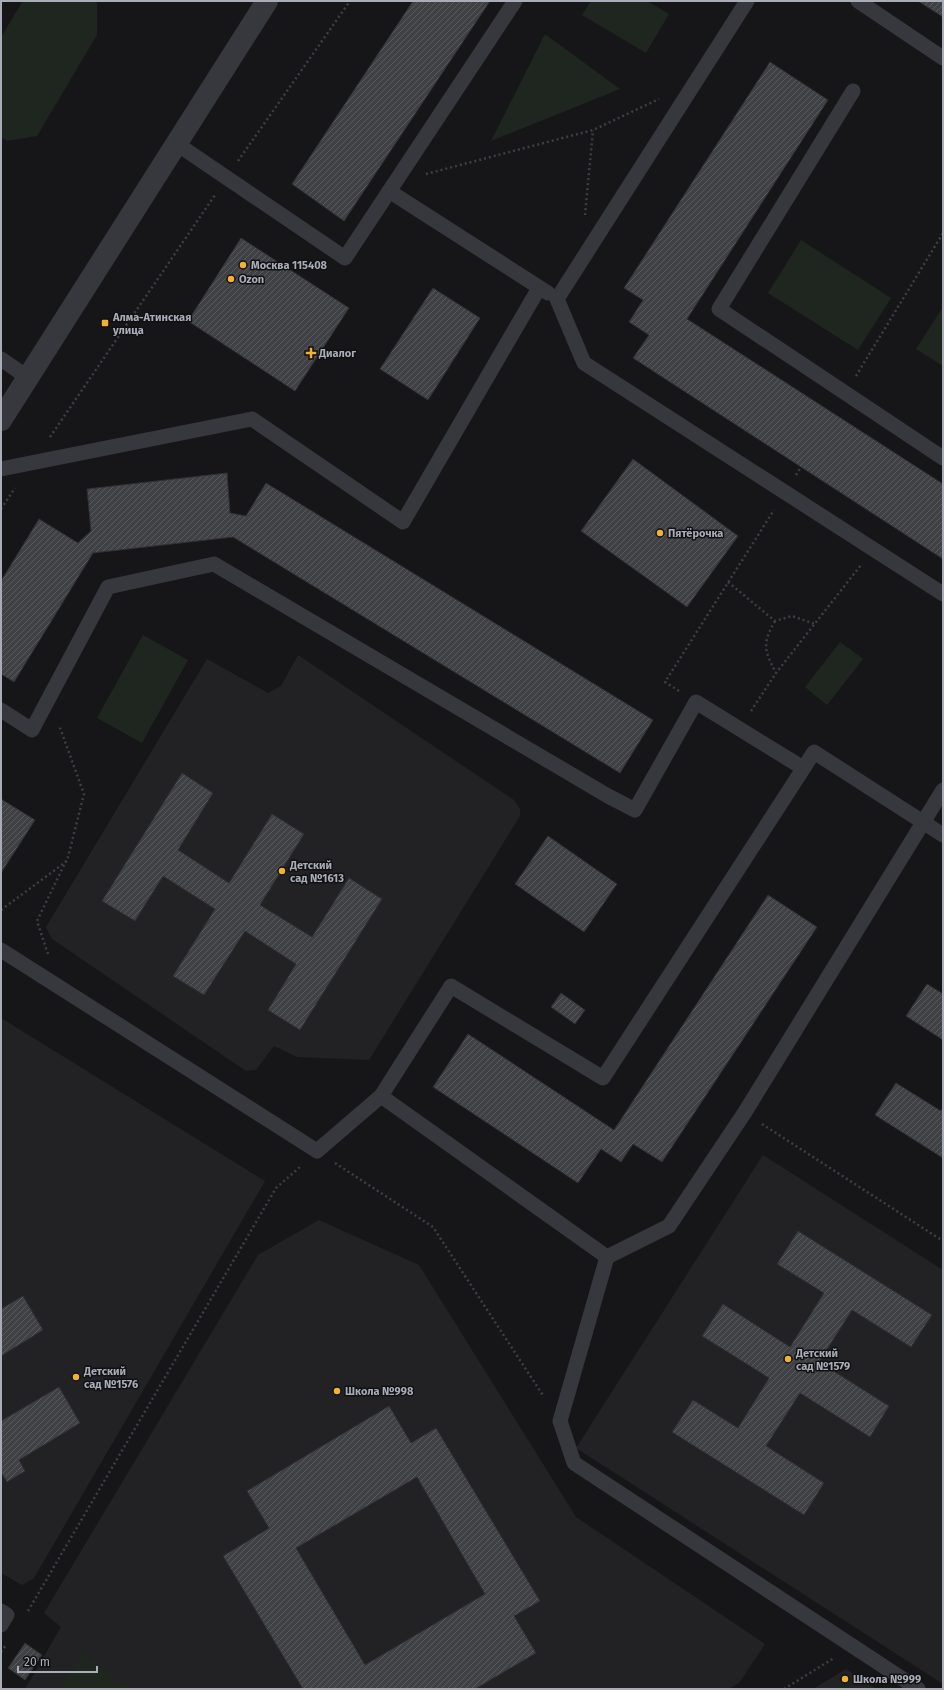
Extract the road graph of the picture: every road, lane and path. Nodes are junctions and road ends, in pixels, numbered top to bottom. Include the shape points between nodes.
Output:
1 (267, 1) edge
2 (350, 1) edge
3 (515, 1) edge
4 (748, 1) edge
5 (858, 1) edge
6 (943, 58) edge
7 (853, 91) dead end
8 (662, 97) dead end
9 (593, 130) junction
10 (177, 144) junction
11 (227, 178) junction
12 (392, 187) junction
13 (585, 216) dead end
14 (943, 233) edge
15 (539, 288) junction
16 (557, 299) junction
17 (1, 359) edge
18 (27, 377) junction
19 (846, 393) junction
20 (1, 420) edge
21 (943, 458) edge
22 (32, 463) junction
23 (801, 467) dead end
24 (1, 470) edge
25 (785, 492) junction
26 (1, 509) edge
27 (873, 549) junction
28 (728, 582) junction
29 (943, 594) edge
30 (775, 621) junction
31 (815, 624) junction
32 (776, 673) junction
33 (50, 698) junction
34 (696, 702) junction
35 (1, 710) edge
36 (739, 728) junction
37 (804, 768) junction
38 (943, 790) edge
39 (923, 822) junction
40 (943, 835) edge
41 (67, 861) junction
42 (1, 910) edge
43 (1, 950) edge
44 (58, 986) junction
45 (381, 1096) junction
46 (745, 1112) junction
47 (317, 1151) junction
48 (943, 1241) edge
49 (607, 1257) junction
50 (560, 1421) junction
51 (32, 1605) dead end
52 (1, 1611) edge
53 (1, 1625) edge
54 (853, 1646) junction
55 (784, 1689) edge
56 (918, 1689) edge

1 - 10 street
2 - 11 path
3 - 12 lane
4 - 16 lane
5 - 6 lane
7 - 19 lane via 719,309
8 - 9 path
9 - 12 path
9 - 13 path
10 - 11 lane
10 - 18 street
11 - 12 lane via 345,258
11 - 22 path
12 - 15 lane
14 - 19 path
15 - 16 lane
15 - 22 lane via 403,522 252,419
16 - 25 lane via 584,363
17 - 18 lane
18 - 20 street
19 - 21 lane
22 - 24 lane
22 - 26 path
23 - 25 path
25 - 27 lane
25 - 28 path
27 - 29 lane
27 - 31 path
28 - 30 path
28 - 34 path via 664,682
30 - 31 path via 792,616
30 - 32 path via 767,635 766,654
31 - 32 path
32 - 36 path
33 - 34 lane via 108,587 214,564 635,810
33 - 35 lane via 32,730
33 - 41 path via 84,794
34 - 36 lane
36 - 37 lane
37 - 39 lane via 814,752
37 - 45 lane via 603,1078 451,986
38 - 39 lane
39 - 40 lane
39 - 46 lane
41 - 42 path
41 - 44 path via 37,921
43 - 44 lane
44 - 47 lane
45 - 47 lane
45 - 49 lane
46 - 48 path
46 - 49 lane via 669,1226
47 - 50 path via 433,1227
47 - 51 path via 276,1188
49 - 50 lane
50 - 54 lane via 574,1464
52 - 53 lane via 7,1615
54 - 55 path
54 - 56 lane

